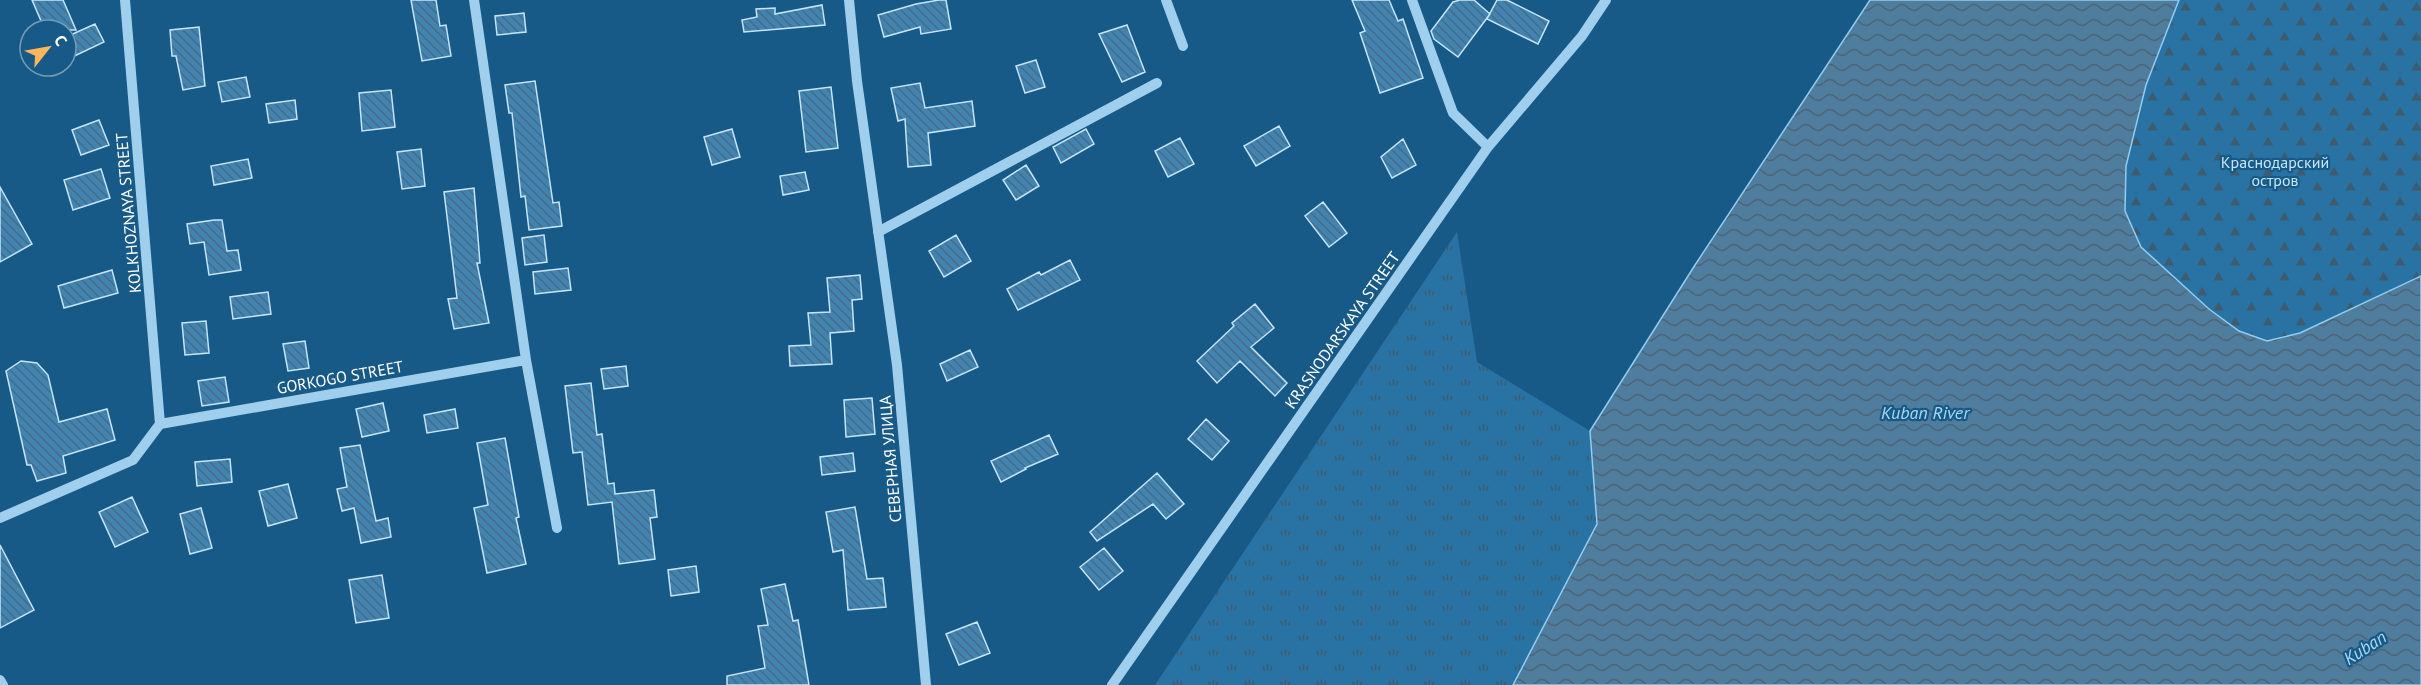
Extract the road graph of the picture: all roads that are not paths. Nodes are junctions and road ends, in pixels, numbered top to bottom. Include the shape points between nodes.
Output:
1 (125, 0) edge
2 (474, 0) edge
3 (849, 0) edge
4 (1166, 0) edge
5 (1412, 0) edge
6 (1606, 0) edge
7 (1182, 46) dead end
8 (1158, 83) dead end
9 (1488, 147) junction
10 (878, 232) junction
11 (526, 360) junction
12 (160, 424) junction
13 (0, 518) edge
14 (557, 528) dead end
15 (0, 680) edge
16 (3, 685) edge
17 (926, 685) edge
18 (1112, 685) edge

1 - 12 street, KOLKHOZNAYA STREET
2 - 11 street
3 - 10 street, СЕВЕРНАЯ УЛИЦА
4 - 7 street
5 - 9 street via 1453,113
6 - 9 street, KRASNODARSKAYA STREET via 1582,36
8 - 10 street
9 - 18 street, KRASNODARSKAYA STREET
10 - 17 street, СЕВЕРНАЯ УЛИЦА via 897,365
11 - 12 street, GORKOGO STREET
11 - 14 street
12 - 13 street via 134,460
15 - 16 street

